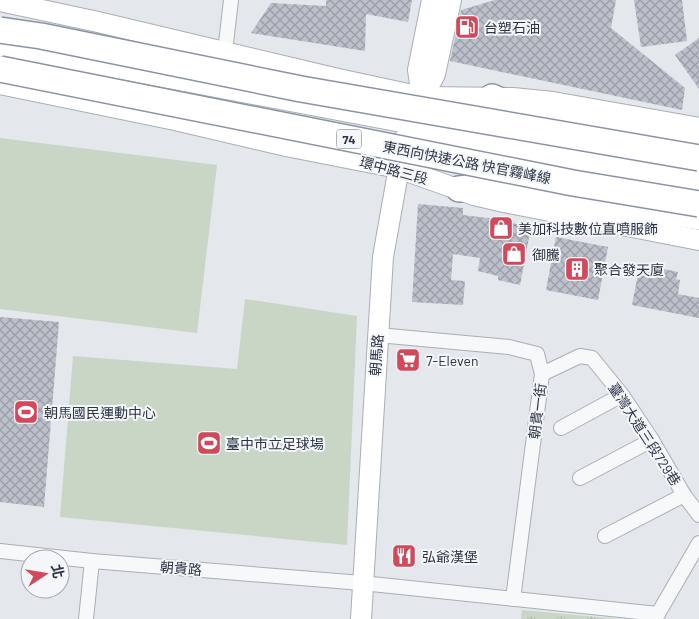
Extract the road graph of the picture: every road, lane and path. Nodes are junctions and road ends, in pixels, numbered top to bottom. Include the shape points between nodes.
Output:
1 (230, 0) edge
2 (432, 0) edge
3 (451, 0) edge
4 (0, 1) edge
5 (0, 30) edge
6 (0, 46) edge
7 (225, 52) junction
8 (0, 59) edge
9 (0, 69) edge
10 (0, 84) edge
11 (422, 97) junction
12 (492, 97) junction
13 (699, 128) edge
14 (409, 131) junction
15 (699, 144) edge
16 (699, 158) edge
17 (398, 168) junction
18 (699, 173) edge
19 (699, 188) edge
20 (459, 189) junction
21 (699, 204) edge
22 (699, 217) edge
23 (699, 240) edge
24 (378, 335) junction
25 (542, 374) junction
26 (622, 395) junction
27 (561, 428) dead end
28 (652, 440) junction
29 (580, 478) dead end
30 (684, 494) junction
31 (699, 515) edge
32 (605, 536) dead end
33 (699, 543) edge
34 (0, 551) edge
35 (92, 561) junction
36 (362, 583) junction
37 (513, 598) junction
38 (657, 616) edge
39 (86, 619) edge
40 (361, 619) edge

1 - 7 street
2 - 11 street, 朝馬路 via 418,70
3 - 11 street, 朝馬路 via 435,74
4 - 7 street
5 - 16 highway, bridge via 301,89
6 - 14 street
7 - 11 street
8 - 14 street
9 - 21 highway, 東西向快速公路 快官霧峰線 / 74, bridge via 564,182
10 - 17 street, 環中路三段
11 - 12 street
11 - 14 street, 朝馬路
12 - 13 street via 553,102
12 - 15 highway via 536,117
14 - 17 street, 朝馬路
14 - 18 street
14 - 19 street
17 - 20 street, 環中路三段
17 - 24 street, 朝馬路 via 383,257
20 - 22 highway via 506,184
20 - 23 street, 環中路三段 via 504,202
24 - 25 street, 朝貴一街 via 509,347 537,354
24 - 36 street, 朝馬路
25 - 26 street, 臺灣大道三段729巷 via 580,356 592,358
25 - 37 street, 朝貴一街
26 - 27 street
26 - 28 street, 臺灣大道三段729巷
28 - 29 street
28 - 30 street, 臺灣大道三段729巷
30 - 31 street, 臺灣大道三段729巷
30 - 32 street
33 - 38 street
34 - 35 street, 朝貴路
35 - 36 street, 朝貴路
35 - 39 street
36 - 37 street
36 - 40 street, 朝馬路
37 - 38 street

